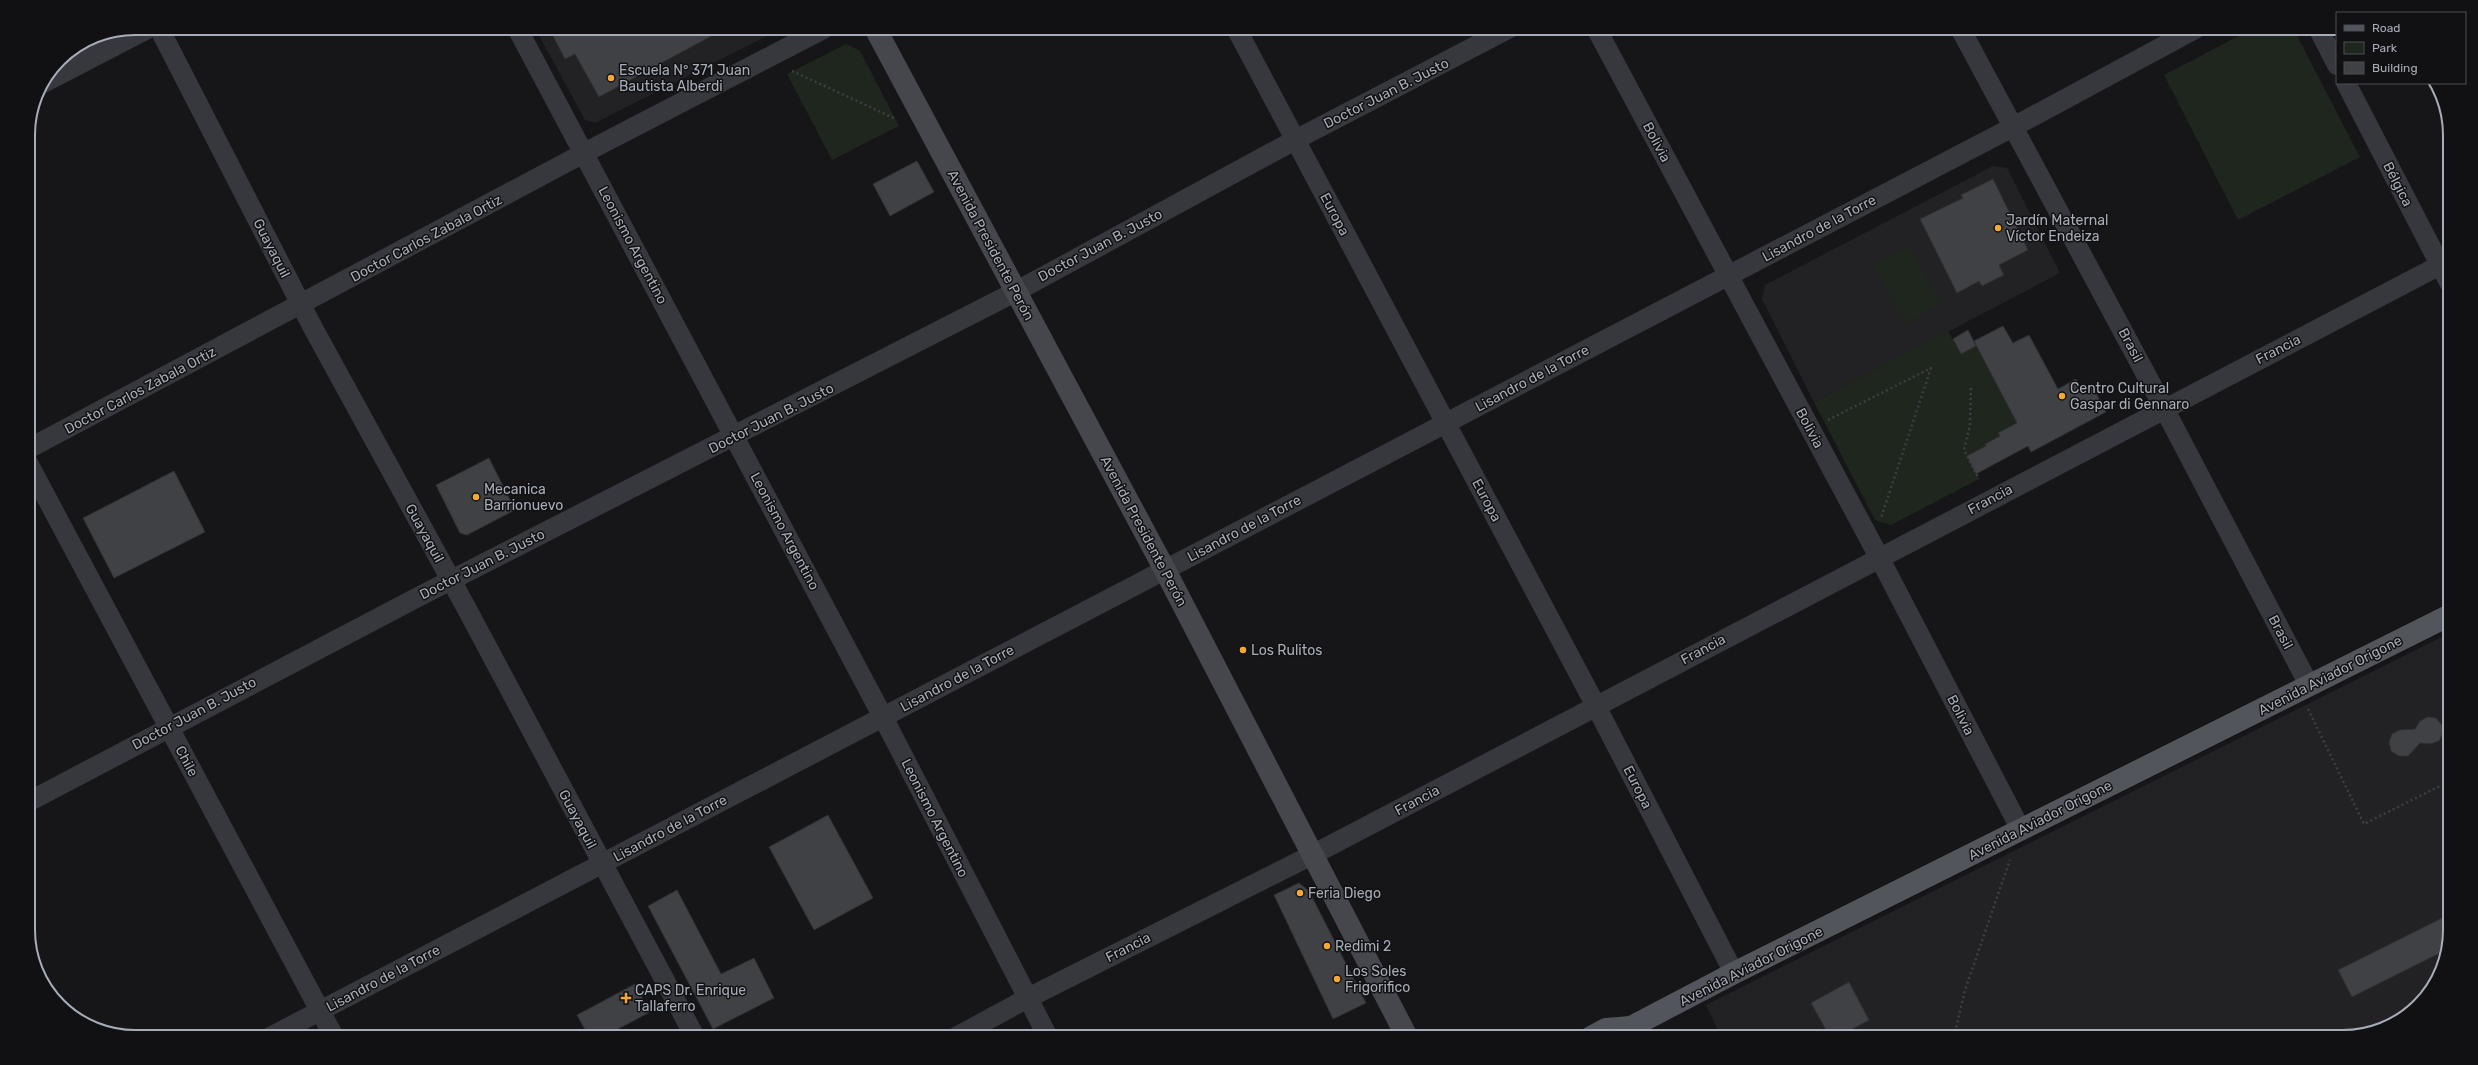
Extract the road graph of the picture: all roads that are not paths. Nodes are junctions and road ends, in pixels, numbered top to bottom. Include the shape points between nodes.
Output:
1 (136, 35) edge
2 (163, 35) edge
3 (521, 35) edge
4 (812, 35) edge
5 (879, 35) edge
6 (1240, 35) edge
7 (1497, 35) edge
8 (1600, 35) edge
9 (1964, 35) edge
10 (2184, 35) edge
11 (2322, 35) edge
12 (2336, 63) edge
13 (53, 78) edge
14 (2347, 84) edge
15 (2013, 127) junction
16 (1296, 140) junction
17 (584, 153) junction
18 (2443, 258) edge
19 (2443, 263) edge
20 (1728, 276) junction
21 (1015, 292) junction
22 (301, 305) junction
23 (2164, 408) junction
24 (1446, 423) junction
25 (734, 437) junction
26 (35, 445) edge
27 (35, 476) edge
28 (1879, 557) junction
29 (1165, 570) junction
30 (451, 580) junction
31 (2443, 619) edge
32 (2308, 695) junction
33 (1596, 706) junction
34 (883, 717) junction
35 (169, 726) junction
36 (35, 798) edge
37 (2021, 830) junction
38 (1312, 855) junction
39 (602, 863) junction
40 (1734, 973) junction
41 (1028, 998) junction
42 (320, 1010) junction
43 (283, 1030) edge
44 (330, 1030) edge
45 (691, 1030) edge
46 (969, 1030) edge
47 (1044, 1030) edge
48 (1404, 1030) edge
49 (1630, 1030) edge

1 - 13 street
2 - 22 street, Guayaquil
3 - 17 street, Leonismo Argentino
4 - 17 street, Doctor Carlos Zabala Ortiz
5 - 21 main road, Avenida Presidente Perón
6 - 16 street, Europa
7 - 16 street, Doctor Juan B. Justo
8 - 20 street, Bolivia
9 - 15 street, Brasil
10 - 15 street, Lisandro de la Torre
11 - 12 street
14 - 18 street, Bélgica
15 - 20 street, Lisandro de la Torre
15 - 23 street, Brasil
16 - 21 street, Doctor Juan B. Justo
16 - 24 street, Europa
17 - 22 street, Doctor Carlos Zabala Ortiz
17 - 25 street, Leonismo Argentino
19 - 23 street, Francia
20 - 24 street, Lisandro de la Torre
20 - 28 street, Bolivia
21 - 25 street, Doctor Juan B. Justo
21 - 29 main road, Avenida Presidente Perón
22 - 26 street, Doctor Carlos Zabala Ortiz
22 - 30 street, Guayaquil
23 - 28 street, Francia
23 - 32 street, Brasil
24 - 29 street, Lisandro de la Torre
24 - 33 street, Europa
25 - 30 street, Doctor Juan B. Justo
25 - 34 street, Leonismo Argentino
27 - 35 street, Chile
28 - 33 street, Francia
28 - 37 street, Bolivia
29 - 34 street, Lisandro de la Torre
29 - 38 main road, Avenida Presidente Perón
30 - 35 street, Doctor Juan B. Justo
30 - 39 street, Guayaquil
31 - 32 main road, Avenida Aviador Origone
32 - 37 main road, Avenida Aviador Origone
33 - 38 street, Francia
33 - 40 street, Europa
34 - 39 street, Lisandro de la Torre
34 - 41 street, Leonismo Argentino
35 - 36 street, Doctor Juan B. Justo
35 - 42 street, Chile
37 - 40 main road, Avenida Aviador Origone
38 - 41 street, Francia
38 - 48 main road, Avenida Presidente Perón
39 - 42 street, Lisandro de la Torre
39 - 45 street, Guayaquil
40 - 49 main road, Avenida Aviador Origone
41 - 46 street, Francia
41 - 47 street, Leonismo Argentino
42 - 43 street, Lisandro de la Torre
42 - 44 street, Chile

